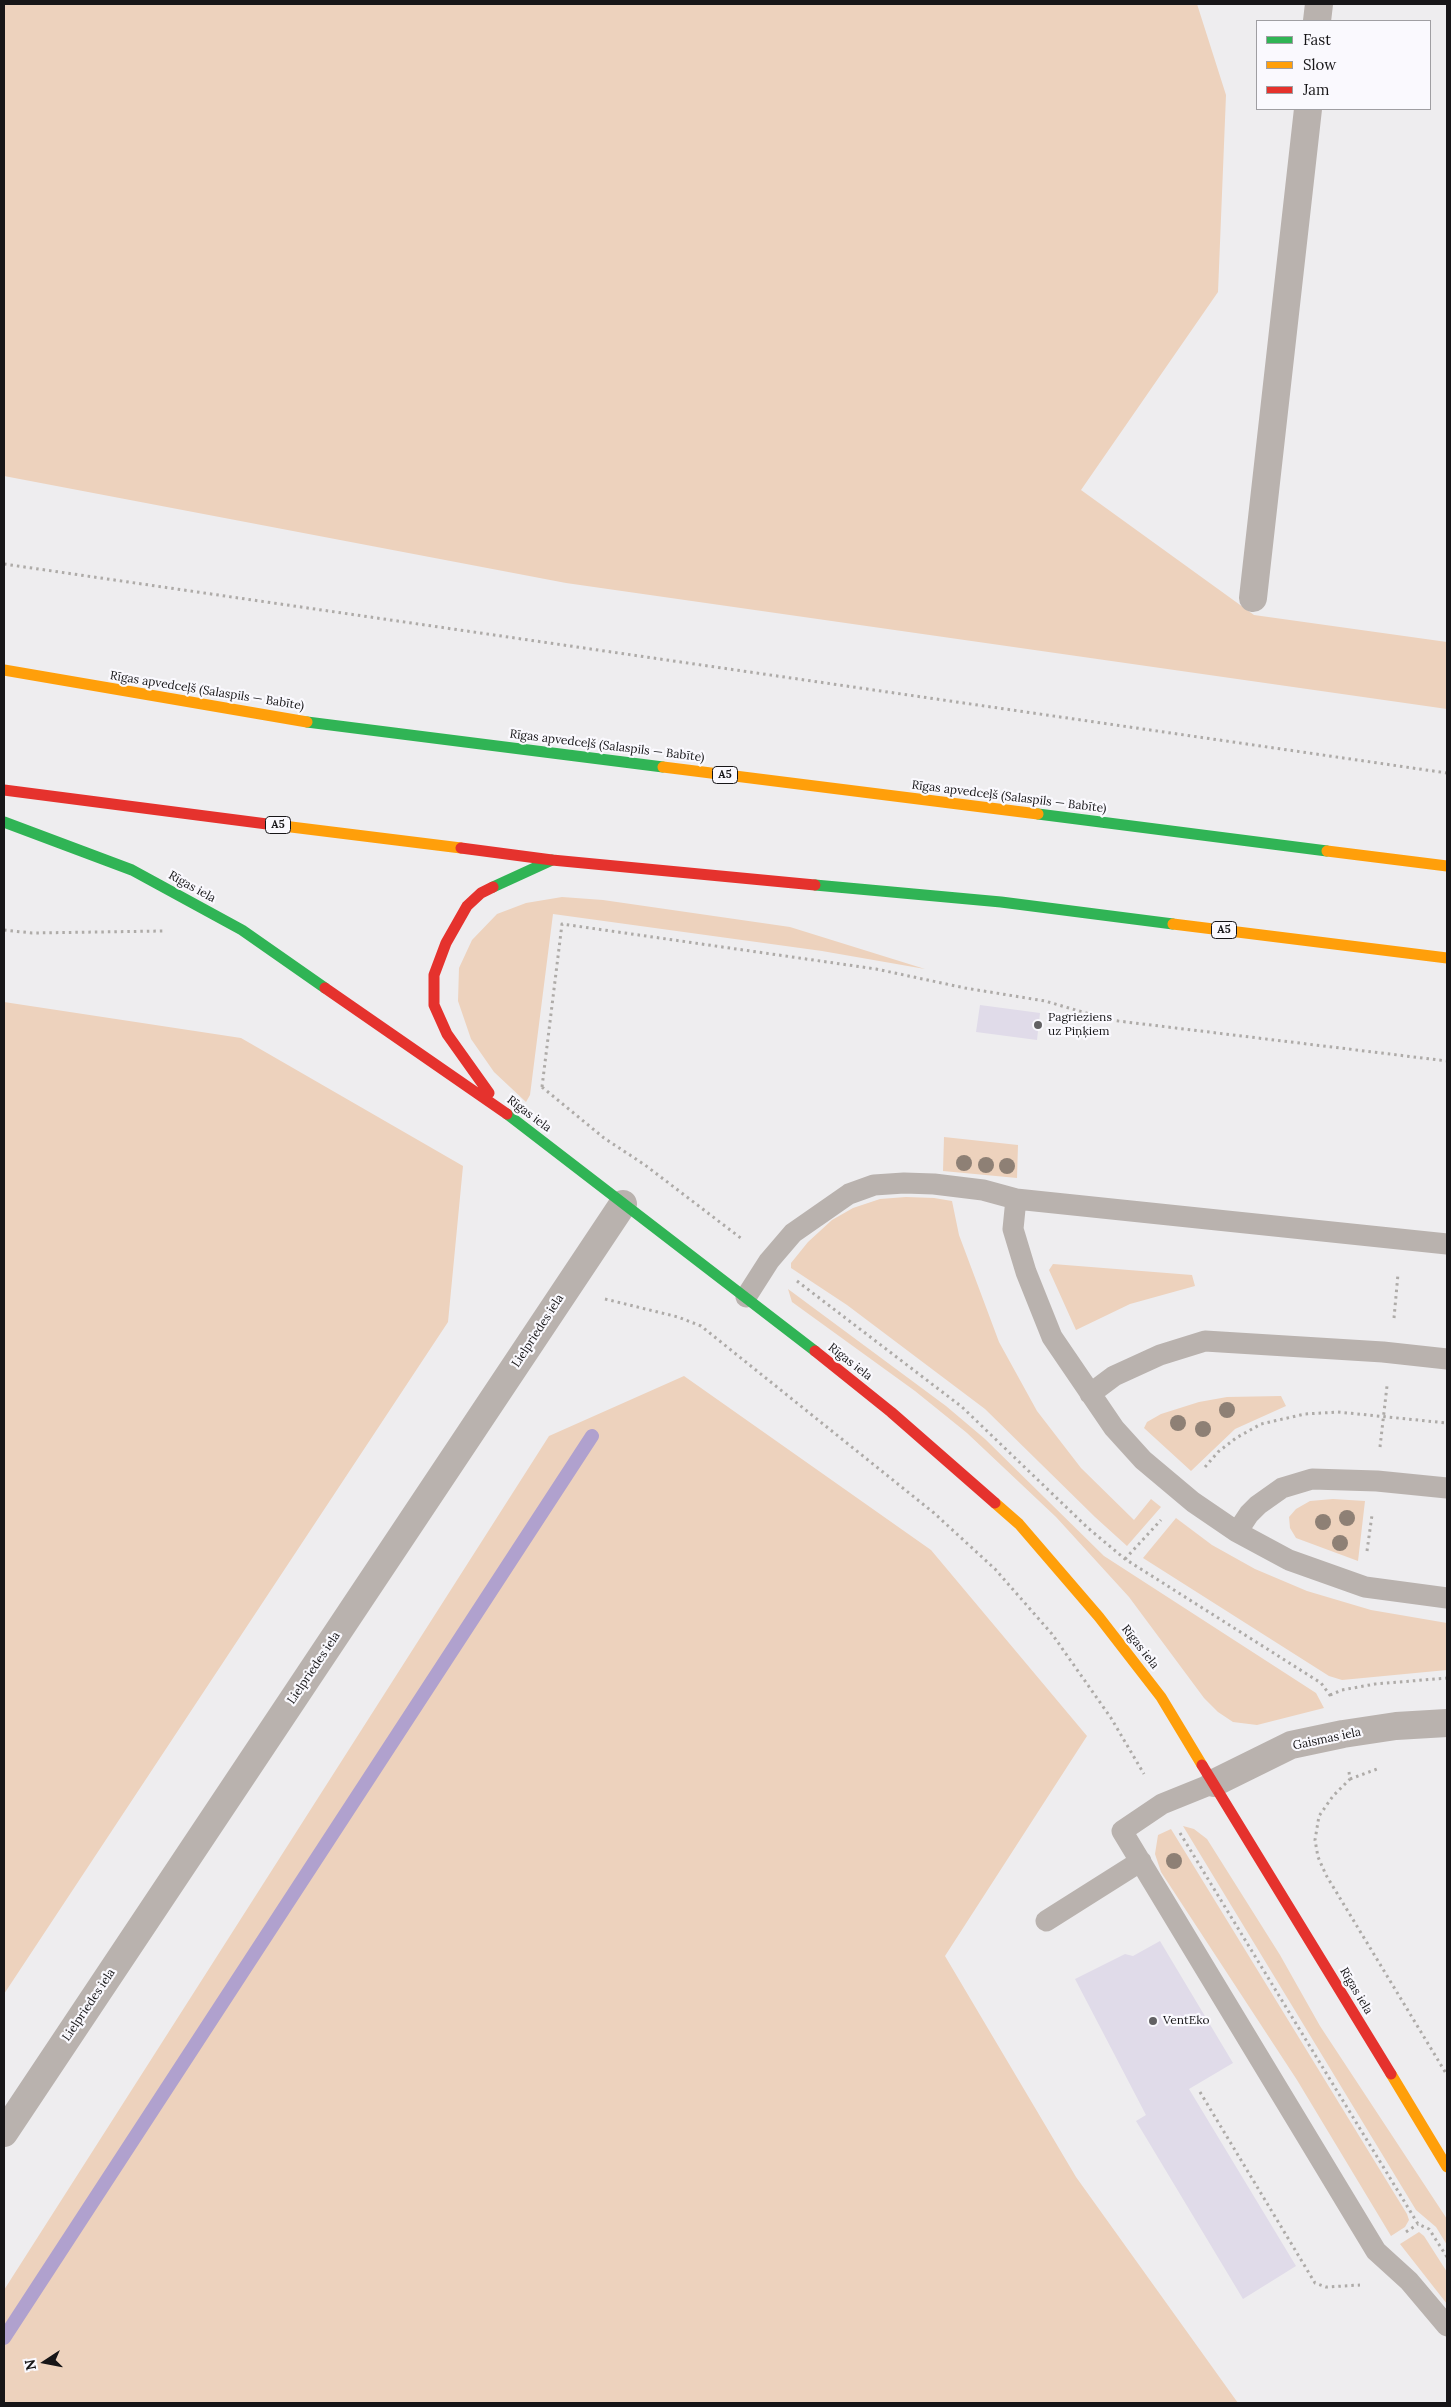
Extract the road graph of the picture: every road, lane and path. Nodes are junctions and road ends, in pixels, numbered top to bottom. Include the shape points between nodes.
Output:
1 (1320, 4) edge
2 (1318, 20) edge
3 (1308, 110) edge
4 (4, 564) edge
5 (1252, 598) dead end
6 (4, 670) edge
7 (1447, 773) edge
8 (4, 790) edge
9 (4, 822) edge
10 (552, 860) junction
11 (1447, 866) edge
12 (4, 930) edge
13 (165, 931) dead end
14 (1447, 958) edge
15 (1447, 1061) edge
16 (500, 1109) junction
17 (527, 1129) junction
18 (1016, 1199) junction
19 (623, 1204) junction
20 (1402, 1239) junction
21 (1447, 1244) edge
22 (570, 1282) junction
23 (746, 1297) junction
24 (1390, 1352) junction
25 (1447, 1359) edge
26 (1090, 1394) junction
27 (1377, 1481) junction
28 (1447, 1488) edge
29 (1237, 1532) junction
30 (1365, 1587) junction
31 (1447, 1598) edge
32 (1447, 1678) edge
33 (1330, 1695) dead end
34 (1447, 1723) edge
35 (1379, 1768) dead end
36 (1350, 1779) dead end
37 (1214, 1784) junction
38 (1162, 1804) junction
39 (1141, 1861) junction
40 (1046, 1921) dead end
41 (1200, 2092) dead end
42 (4, 2132) edge
43 (1447, 2167) edge
44 (1447, 2257) edge
45 (1362, 2285) dead end
46 (1447, 2326) edge

1 - 2 street
3 - 5 street
4 - 7 path
6 - 11 main road, Rīgas apvedceļš (Salaspils — Babīte) / A5 via 285,719
8 - 10 main road, A5
9 - 16 main road, Rīgas iela via 132,870 242,930
10 - 14 main road, A5 via 1002,902
10 - 16 main road via 480,893 467,906 446,943 434,975 434,1005 448,1034
12 - 13 path via 32,933
15 - 17 path via 1110,1020 1045,1001 876,969 562,924 539,1110
16 - 17 main road, Rīgas iela
17 - 19 main road, Rīgas iela
18 - 20 lane
18 - 23 lane via 983,1190 904,1183 874,1185 849,1194 793,1233 769,1261
18 - 26 lane via 1013,1229 1026,1272 1052,1337
19 - 22 street, Lielpriedes iela
19 - 23 main road, Rīgas iela
20 - 21 lane
20 - 24 path
22 - 38 path via 598,1297 701,1326 934,1513 995,1570 1052,1634 1111,1718
22 - 42 street, Lielpriedes iela
23 - 37 main road, Rīgas iela via 891,1412 1019,1524 1099,1617 1161,1697
24 - 25 lane
24 - 26 lane via 1204,1341 1160,1355 1114,1376
24 - 27 path
26 - 29 lane via 1114,1428 1143,1460 1184,1496
27 - 28 lane
27 - 29 lane via 1312,1479 1282,1488 1249,1514
27 - 30 path via 1365,1563
29 - 30 lane via 1288,1560
30 - 31 lane
32 - 33 path via 1375,1684
34 - 37 street, Gaismas iela via 1387,1727 1291,1745
35 - 36 path
37 - 38 lane
37 - 43 main road, Rīgas iela
38 - 39 lane via 1122,1831
38 - 44 path via 1418,2224 1428,2229
39 - 40 lane
39 - 46 lane via 1376,2251 1409,2281
41 - 45 path via 1314,2283

